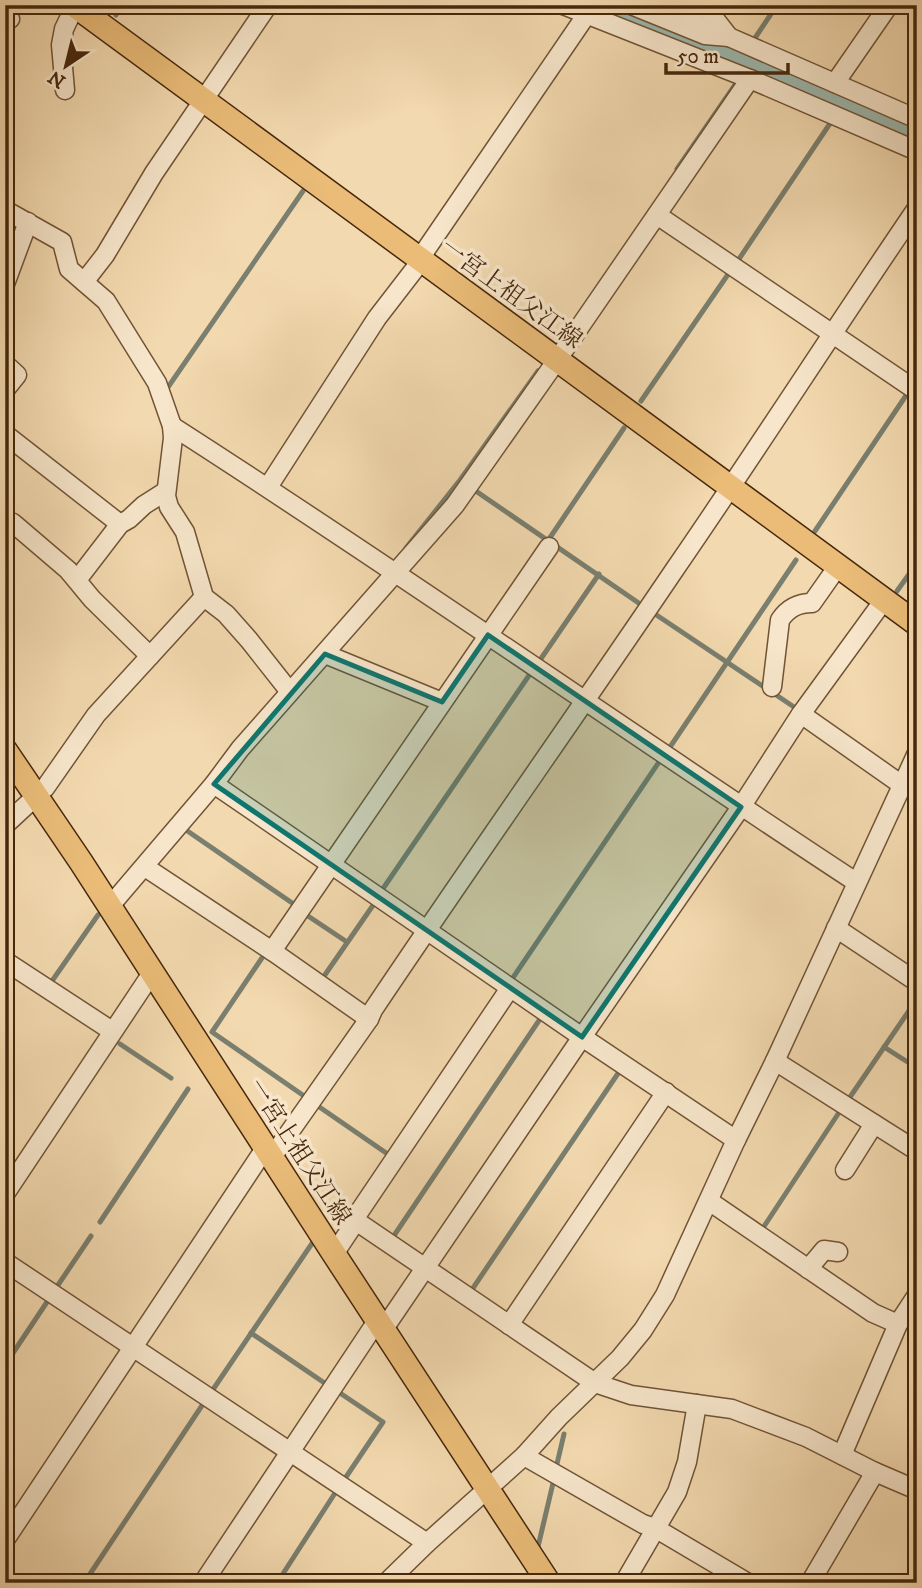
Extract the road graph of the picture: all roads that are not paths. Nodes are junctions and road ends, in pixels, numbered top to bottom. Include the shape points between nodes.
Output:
1 (268, 5) edge
2 (563, 5) edge
3 (631, 5) edge
4 (681, 5) edge
5 (704, 5) edge
6 (889, 5) edge
7 (75, 6) edge
8 (587, 10) edge
9 (717, 36) junction
10 (750, 79) junction
11 (835, 83) junction
12 (65, 90) dead end
13 (204, 100) junction
14 (917, 119) edge
15 (917, 151) edge
16 (917, 208) edge
17 (5, 209) edge
18 (657, 215) junction
19 (28, 222) junction
20 (420, 259) junction
21 (84, 282) junction
22 (5, 284) edge
23 (832, 333) junction
24 (558, 360) junction
25 (5, 364) edge
26 (5, 390) edge
27 (917, 391) edge
28 (173, 426) junction
29 (5, 434) edge
30 (268, 487) junction
31 (731, 487) junction
32 (166, 491) junction
33 (120, 524) junction
34 (5, 528) edge
35 (549, 547) dead end
36 (838, 566) junction
37 (397, 572) junction
38 (77, 580) junction
39 (204, 597) junction
40 (884, 600) junction
41 (917, 624) edge
42 (488, 635) junction
43 (325, 654) junction
44 (150, 656) junction
45 (772, 687) dead end
46 (290, 692) junction
47 (584, 701) junction
48 (442, 702) junction
49 (801, 714) junction
50 (5, 750) edge
51 (917, 753) edge
52 (214, 784) junction
53 (902, 785) junction
54 (37, 796) junction
55 (741, 807) junction
56 (5, 825) edge
57 (331, 866) junction
58 (145, 867) junction
59 (856, 882) junction
60 (110, 906) junction
61 (836, 928) junction
62 (426, 930) junction
63 (272, 951) junction
64 (5, 961) edge
65 (152, 973) junction
66 (917, 982) edge
67 (510, 988) junction
68 (369, 1019) junction
69 (112, 1031) junction
70 (582, 1037) junction
71 (775, 1062) junction
72 (666, 1092) junction
73 (874, 1124) junction
74 (736, 1140) junction
75 (917, 1150) edge
76 (269, 1152) junction
77 (845, 1170) dead end
78 (5, 1194) edge
79 (709, 1200) junction
80 (356, 1221) junction
81 (838, 1252) dead end
82 (334, 1254) junction
83 (5, 1262) edge
84 (425, 1268) junction
85 (808, 1269) junction
86 (917, 1295) edge
87 (898, 1324) junction
88 (509, 1325) junction
89 (380, 1326) junction
90 (134, 1347) junction
91 (595, 1383) junction
92 (697, 1404) junction
93 (290, 1450) junction
94 (842, 1455) junction
95 (524, 1457) junction
96 (875, 1472) junction
97 (488, 1489) junction
98 (917, 1490) edge
99 (654, 1528) junction
100 (5, 1540) edge
101 (428, 1543) junction
102 (202, 1583) edge
103 (386, 1583) edge
104 (549, 1583) edge
105 (624, 1583) edge
106 (748, 1583) edge
107 (810, 1583) edge

1 - 13 street
2 - 8 street
3 - 9 street
4 - 9 street
5 - 9 street
6 - 11 street
7 - 12 street via 61,45
7 - 13 main road, 一宮上祖父江線
8 - 10 street
8 - 20 street
9 - 11 street
10 - 15 street
10 - 18 street
11 - 14 street
13 - 20 main road, 一宮上祖父江線
13 - 21 street
16 - 23 street
17 - 19 street
18 - 23 street
18 - 24 street
19 - 21 street via 62,242 69,268
19 - 22 street
20 - 24 main road, 一宮上祖父江線
20 - 30 street
21 - 28 street via 120,321 157,383
23 - 27 street
23 - 31 street
24 - 31 main road, 一宮上祖父江線
24 - 37 street via 456,505
25 - 26 street via 18,375
28 - 30 street
28 - 32 street
29 - 33 street
30 - 37 street
31 - 36 main road, 一宮上祖父江線
31 - 47 street
32 - 33 street
32 - 39 street via 169,507 185,532
33 - 38 street
34 - 38 street via 13,523
35 - 42 street
36 - 40 main road, 一宮上祖父江線
36 - 45 street via 813,603 792,607 780,621
37 - 42 street
37 - 43 street
38 - 44 street
39 - 44 street
39 - 46 street via 226,614
40 - 41 main road, 一宮上祖父江線
40 - 49 street
42 - 47 street
42 - 48 street
43 - 46 street
43 - 48 street
44 - 54 street via 96,715
46 - 52 street
47 - 55 street
47 - 62 street
48 - 57 street
49 - 53 street
49 - 55 street
50 - 54 main road, 一宮上祖父江線
51 - 53 street
52 - 57 street
52 - 58 street
53 - 59 street
54 - 56 street
54 - 60 main road, 一宮上祖父江線
55 - 59 street
55 - 70 street
57 - 62 street
57 - 63 street
58 - 60 street
58 - 63 street
59 - 61 street
60 - 65 main road, 一宮上祖父江線
61 - 66 street
61 - 71 street
62 - 67 street
62 - 68 street
63 - 68 street
64 - 69 street
65 - 69 street
65 - 76 main road, 一宮上祖父江線
67 - 70 street
67 - 80 street
68 - 76 street
69 - 78 street
70 - 72 street
70 - 84 street
71 - 73 street
71 - 74 street
72 - 74 street
72 - 88 street
73 - 75 street
73 - 77 street
74 - 79 street
76 - 82 main road, 一宮上祖父江線
76 - 90 street
79 - 85 street
79 - 91 street via 665,1295 643,1330
80 - 82 street
80 - 84 street
81 - 85 street via 824,1250
82 - 89 main road, 一宮上祖父江線
83 - 90 street
84 - 88 street
84 - 89 street
85 - 87 street via 873,1313
86 - 87 street
87 - 94 street
88 - 91 street
89 - 93 street
89 - 97 main road, 一宮上祖父江線
90 - 93 street
90 - 100 street
91 - 92 street via 631,1395
91 - 95 street
92 - 94 street via 732,1409 769,1422
92 - 99 street via 677,1492
93 - 101 street
93 - 102 street
94 - 96 street
95 - 97 street
95 - 99 street
96 - 98 street
96 - 107 street
97 - 101 street
97 - 104 main road, 一宮上祖父江線
99 - 105 street
99 - 106 street
101 - 103 street

